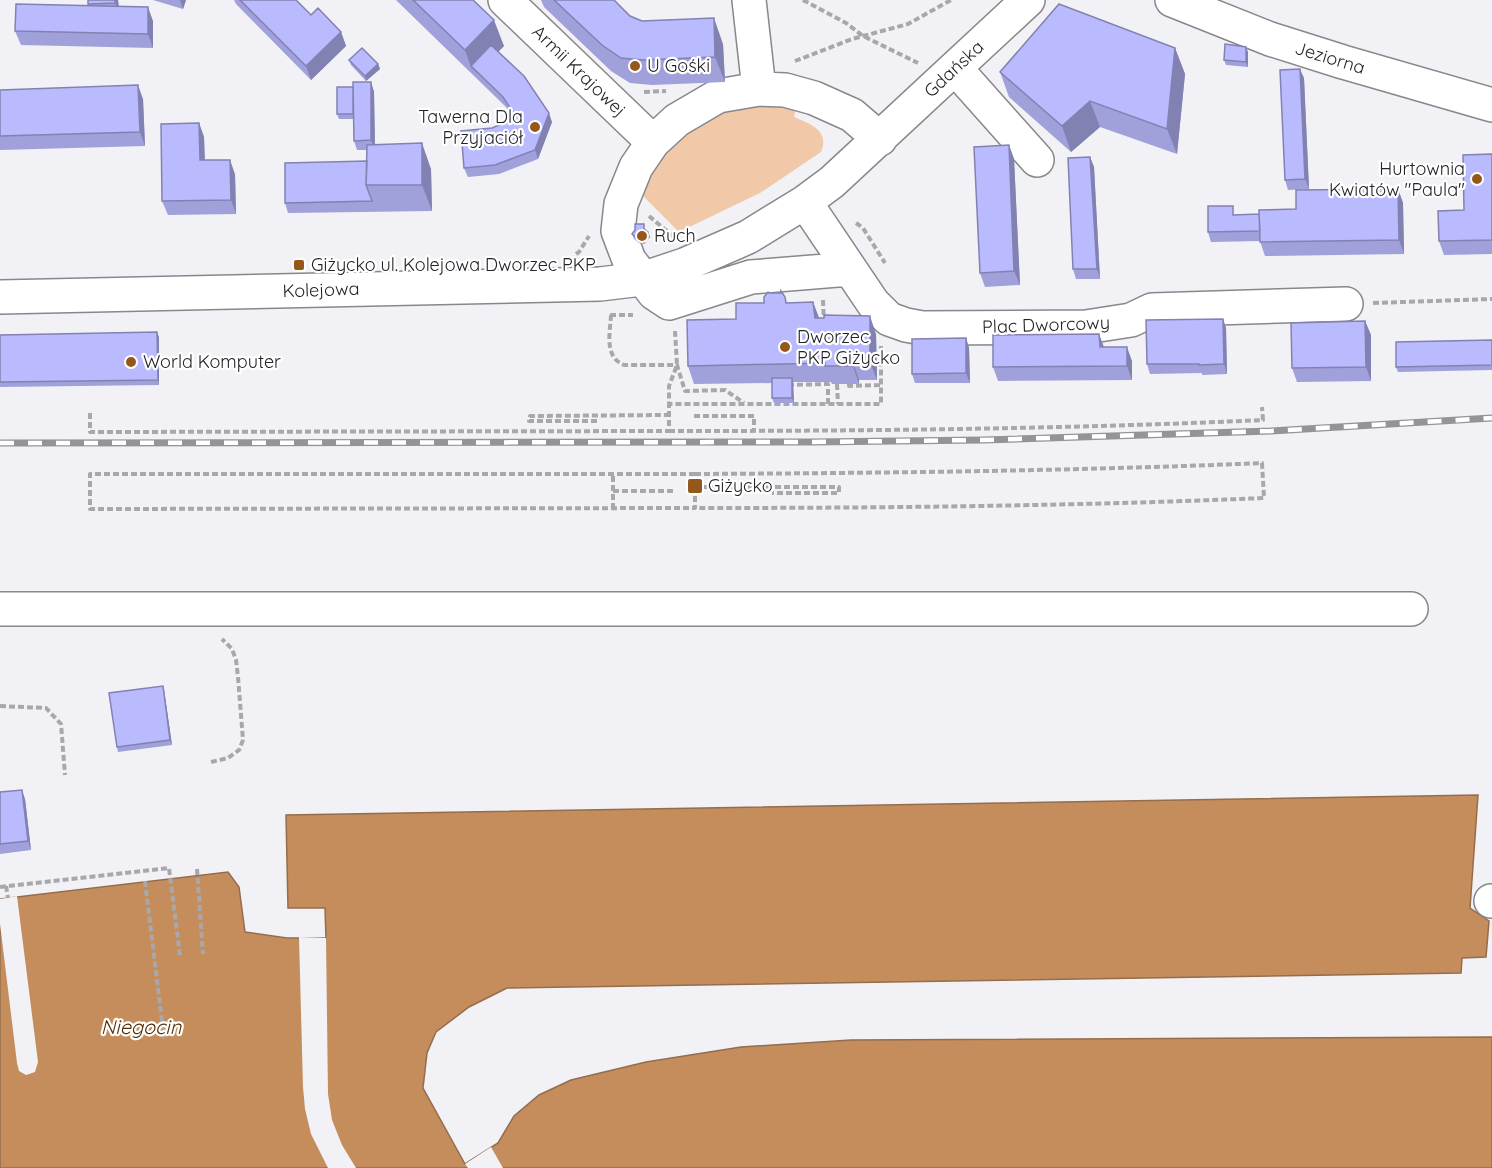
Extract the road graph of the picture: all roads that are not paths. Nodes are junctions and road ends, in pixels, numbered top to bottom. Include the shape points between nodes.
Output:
1 (505, 0) edge
2 (749, 0) edge
3 (1028, 0) edge
4 (1172, 0) edge
5 (955, 68) junction
6 (759, 89) junction
7 (1492, 105) edge
8 (880, 139) junction
9 (653, 142) junction
10 (1036, 160) dead end
11 (805, 202) junction
12 (850, 269) junction
13 (642, 279) junction
14 (0, 297) edge
15 (1346, 304) road end
16 (0, 609) edge
17 (1411, 609) dead end

1 - 9 street, Armii Krajowej
2 - 6 street
3 - 5 street, Gdańska
4 - 7 street, Jeziorna via 1270,39
5 - 8 street, Gdańska
5 - 10 street
6 - 8 street via 784,90 813,98 852,115
6 - 9 street via 718,96 677,120
8 - 11 street
9 - 13 street via 636,167 621,204 618,231 629,260
11 - 12 street, Plac Dworcowy
11 - 13 street via 748,237
12 - 13 street via 751,277 669,303 654,294
12 - 15 street, Plac Dworcowy via 889,319 922,328 1086,327 1131,320 1152,310
13 - 14 street, Kolejowa via 600,284
16 - 17 street

